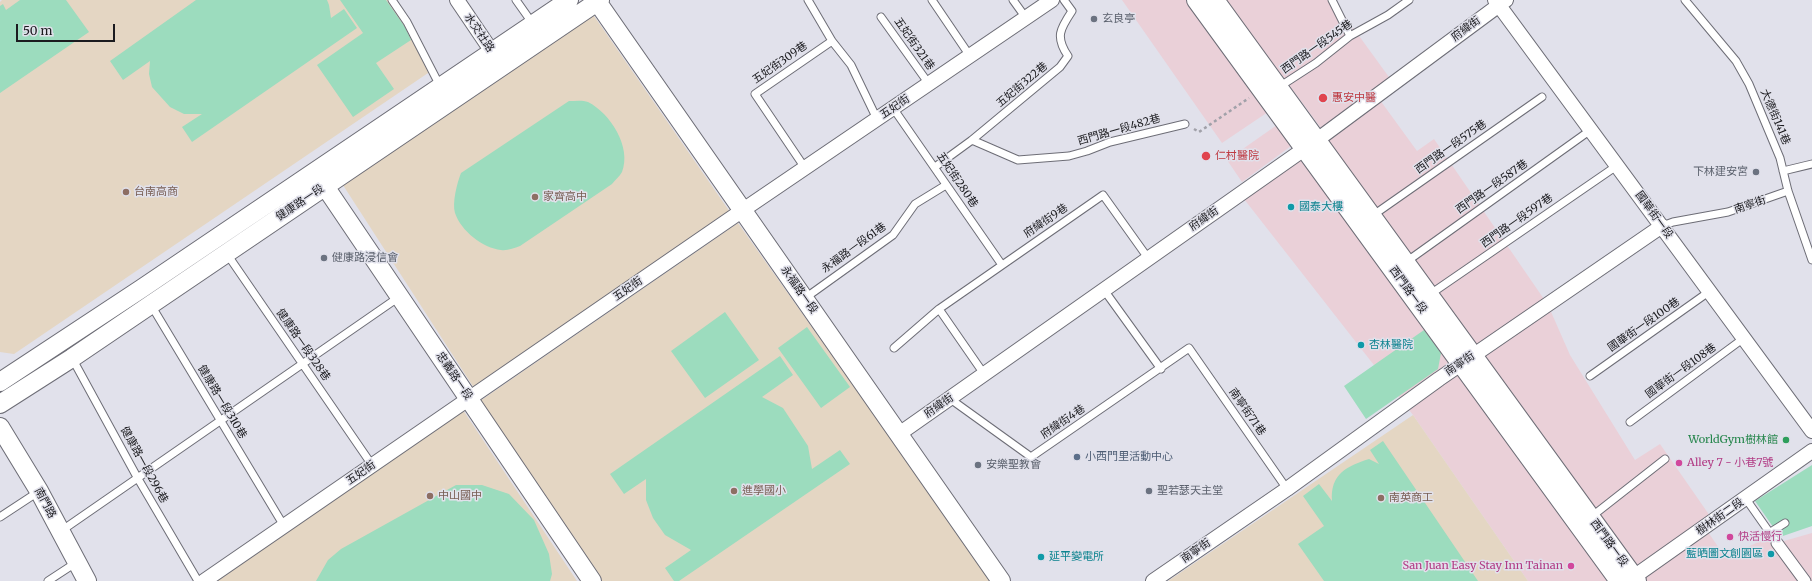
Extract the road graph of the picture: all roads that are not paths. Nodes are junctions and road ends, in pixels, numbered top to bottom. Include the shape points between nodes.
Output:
1 (392, 0) edge
2 (457, 0) edge
3 (516, 0) edge
4 (569, 0) edge
5 (808, 0) edge
6 (932, 0) edge
7 (1013, 0) edge
8 (1052, 0) edge
9 (1064, 0) edge
10 (1196, 0) edge
11 (1215, 0) edge
12 (1332, 0) edge
13 (1409, 0) edge
14 (1685, 0) edge
15 (598, 1) edge
16 (1500, 2) edge
17 (881, 17) dead end
18 (1026, 18) junction
19 (533, 24) junction
20 (1350, 36) junction
21 (832, 41) junction
22 (970, 56) junction
23 (497, 59) junction
24 (929, 84) junction
25 (440, 86) junction
26 (1270, 89) junction
27 (1542, 97) dead end
28 (893, 108) junction
29 (877, 119) junction
30 (1185, 124) road end
31 (1592, 129) junction
32 (972, 140) junction
33 (1310, 144) junction
34 (1812, 164) edge
35 (1618, 165) junction
36 (935, 167) junction
37 (805, 168) junction
38 (1783, 171) junction
39 (320, 179) junction
40 (946, 185) junction
41 (1788, 191) junction
42 (743, 210) junction
43 (1372, 216) junction
44 (1662, 226) junction
45 (218, 248) junction
46 (1148, 258) junction
47 (1812, 260) edge
48 (1406, 262) junction
49 (1002, 265) junction
50 (1104, 290) junction
51 (1710, 291) junction
52 (1429, 295) junction
53 (400, 296) junction
54 (808, 296) dead end
55 (146, 297) junction
56 (939, 309) junction
57 (1744, 338) junction
58 (894, 348) dead end
59 (1189, 348) joint
60 (72, 358) junction
61 (1467, 360) junction
62 (302, 363) junction
63 (1161, 369) junction
64 (984, 374) junction
65 (1590, 376) dead end
66 (0, 382) edge
67 (949, 398) junction
68 (469, 399) junction
69 (0, 404) edge
70 (220, 420) junction
71 (1630, 422) dead end
72 (0, 427) edge
73 (1812, 431) edge
74 (899, 434) junction
75 (1812, 451) edge
76 (1665, 459) dead end
77 (372, 465) junction
78 (137, 477) junction
79 (1287, 489) junction
80 (39, 491) junction
81 (1746, 499) junction
82 (0, 517) edge
83 (1591, 517) junction
84 (1785, 523) dead end
85 (284, 526) junction
86 (60, 531) junction
87 (1770, 533) junction
88 (1777, 543) joint
89 (77, 562) junction
90 (1629, 580) edge
91 (48, 581) edge
92 (87, 581) edge
93 (198, 581) edge
94 (204, 581) edge
95 (592, 581) edge
96 (1001, 581) edge
97 (1153, 581) edge
98 (1805, 581) edge

1 - 25 lane via 407,22
2 - 23 street, 水交社路
3 - 19 lane
4 - 19 street, 健康路一段
5 - 21 lane
6 - 22 lane
7 - 18 lane
8 - 18 street, 五妃街
9 - 32 lane, 五妃街322巷 via 1072,11 1062,25 1060,36 1061,45 1068,56 1036,89
10 - 26 street, 西門路一段
11 - 26 street, 西門路一段
12 - 20 lane
13 - 20 lane, 西門路一段545巷
14 - 38 lane, 大德街141巷 via 1736,61 1749,84
15 - 23 street, 健康路一段
15 - 42 street, 永福路一段
16 - 31 street, 國華街一段
16 - 33 street, 府緯街
17 - 24 lane, 五妃街321巷
18 - 22 street, 五妃街
19 - 23 street, 健康路一段
20 - 26 lane, 西門路一段545巷 via 1316,63
21 - 29 lane via 851,65
21 - 37 lane, 五妃街309巷 via 755,94
22 - 24 street, 五妃街
23 - 25 street, 健康路一段
23 - 39 street, 健康路一段
24 - 28 street, 五妃街
25 - 39 street, 健康路一段
26 - 33 street, 西門路一段
27 - 43 lane, 西門路一段575巷
28 - 29 street, 五妃街
28 - 36 lane, 五妃街280巷
29 - 37 street, 五妃街
30 - 32 lane, 西門路一段482巷 via 1110,142 1069,156 1018,160
31 - 35 street, 國華街一段
31 - 48 lane, 西門路一段587巷
32 - 36 lane, 五妃街322巷
33 - 43 street, 西門路一段
33 - 46 street, 府緯街
33 - 61 street, 西門路一段
34 - 38 lane
35 - 44 street, 國華街一段
35 - 52 lane, 西門路一段597巷
36 - 40 lane, 五妃街280巷
37 - 42 street, 五妃街
38 - 41 lane, 大德街141巷
39 - 45 street, 健康路一段
39 - 53 street, 忠義路一段
40 - 49 lane, 五妃街280巷
40 - 54 lane, 永福路一段61巷 via 915,204 893,235
41 - 44 lane, 南寧街 via 1728,212
41 - 47 lane, 大德街141巷
42 - 68 street, 五妃街
42 - 74 street, 永福路一段
43 - 48 street, 西門路一段
44 - 51 street, 國華街一段
44 - 61 street, 南寧街
45 - 55 street, 健康路一段
45 - 62 lane, 健康路一段328巷
46 - 49 lane, 府緯街9巷 via 1103,195
46 - 50 street, 府緯街
48 - 52 street, 西門路一段
49 - 56 lane, 府緯街9巷
50 - 63 lane
50 - 64 street, 府緯街
51 - 57 street, 國華街一段
51 - 65 lane, 國華街一段100巷
52 - 61 street, 西門路一段
53 - 62 lane
53 - 68 street, 忠義路一段
55 - 60 street, 健康路一段
55 - 66 street, 健康路一段
55 - 70 lane, 健康路一段310巷
56 - 58 lane, 府緯街9巷
56 - 64 lane
57 - 71 lane, 國華街一段108巷
57 - 73 street, 國華街一段
59 - 63 lane, 府緯街4巷
59 - 79 lane, 南寧街71巷
60 - 69 street, 健康路一段
60 - 78 lane, 健康路一段296巷
61 - 79 street, 南寧街
61 - 83 street, 西門路一段
61 - 90 street, 西門路一段
62 - 70 lane
62 - 77 lane, 健康路一段328巷
63 - 67 lane, 府緯街4巷 via 1031,457
64 - 67 street, 府緯街
67 - 74 street, 府緯街
68 - 77 street, 五妃街
68 - 95 street, 忠義路一段
70 - 78 lane
70 - 85 lane, 健康路一段310巷
72 - 80 street, 南門路
74 - 96 street, 永福路一段
75 - 81 street, 樹林街二段
76 - 83 lane
77 - 85 street, 五妃街
78 - 86 lane
78 - 93 lane, 健康路一段296巷
79 - 97 street, 南寧街
80 - 82 lane
80 - 86 street, 南門路
81 - 87 lane
81 - 90 street, 樹林街二段
83 - 90 street, 西門路一段
84 - 87 lane
85 - 94 street, 五妃街
86 - 89 street, 南門路
87 - 88 lane
88 - 98 street
89 - 91 lane
89 - 92 street, 南門路

